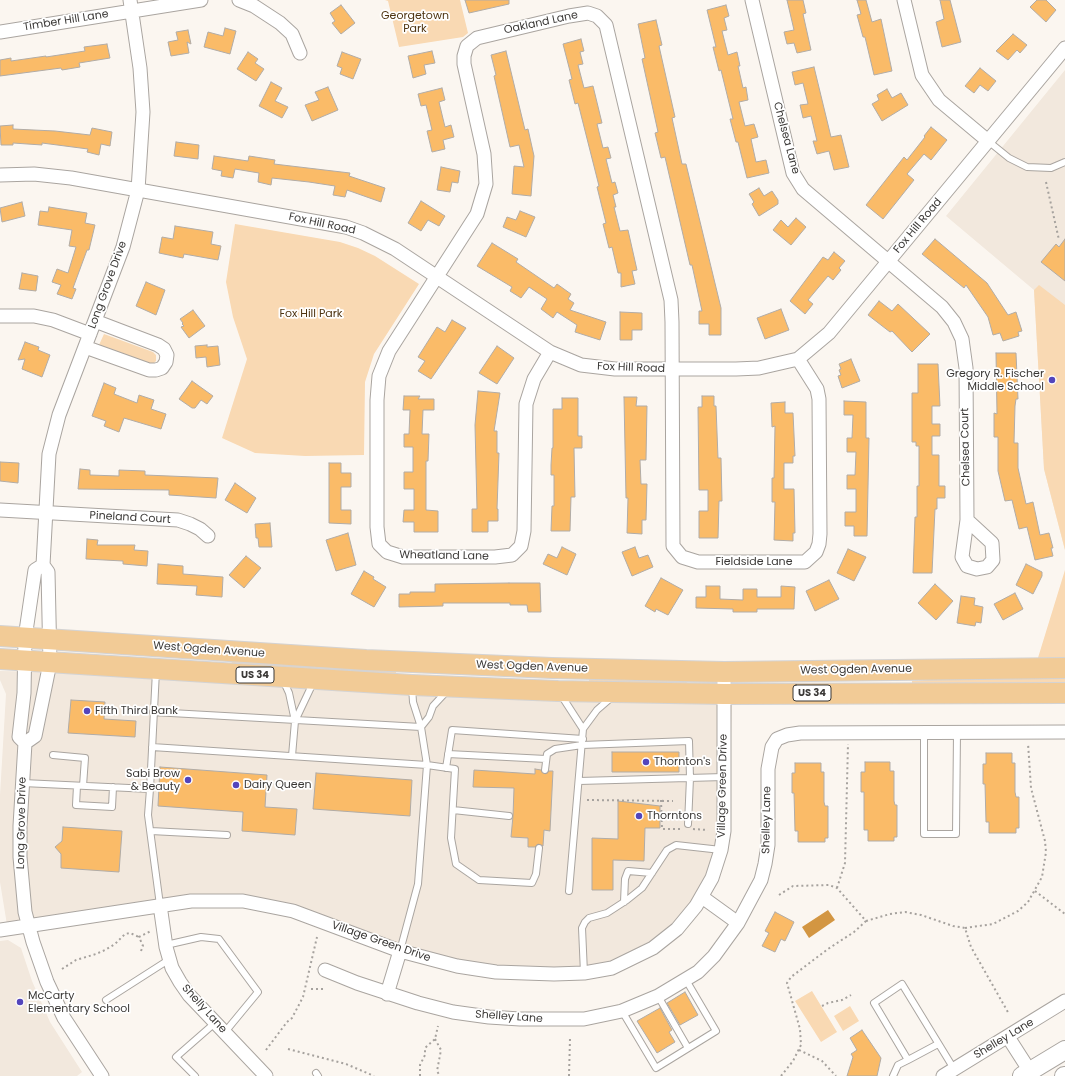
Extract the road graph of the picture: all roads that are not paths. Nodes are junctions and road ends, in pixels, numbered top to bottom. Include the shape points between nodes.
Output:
1 (201, 0) edge
2 (239, 0) edge
3 (752, 0) edge
4 (904, 0) edge
5 (130, 5) edge
6 (0, 32) edge
7 (1065, 48) edge
8 (300, 53) dead end
9 (988, 141) junction
10 (1065, 162) edge
11 (0, 174) edge
12 (138, 190) junction
13 (888, 262) junction
14 (437, 276) junction
15 (0, 316) edge
16 (95, 321) junction
17 (90, 334) junction
18 (85, 347) junction
19 (550, 352) junction
20 (798, 359) junction
21 (672, 369) junction
22 (0, 510) edge
23 (47, 513) junction
24 (967, 520) dead end
25 (208, 536) dead end
26 (43, 564) junction
27 (0, 636) edge
28 (25, 638) junction
29 (50, 640) junction
30 (0, 659) edge
31 (24, 661) junction
32 (421, 662) junction
33 (50, 663) junction
34 (1065, 668) edge
35 (157, 669) junction
36 (724, 672) junction
37 (281, 677) junction
38 (315, 679) junction
39 (412, 685) junction
40 (453, 686) junction
41 (558, 691) junction
42 (617, 692) junction
43 (1065, 693) edge
44 (724, 694) junction
45 (153, 712) junction
46 (295, 721) junction
47 (421, 728) junction
48 (583, 729) junction
49 (924, 732) junction
50 (957, 732) junction
51 (1065, 732) edge
52 (582, 742) junction
53 (25, 743) junction
54 (152, 747) junction
55 (448, 754) junction
56 (53, 755) dead end
57 (292, 756) junction
58 (546, 759) junction
59 (426, 765) junction
60 (446, 768) junction
61 (545, 770) dead end
62 (724, 777) junction
63 (690, 778) junction
64 (579, 781) junction
65 (23, 783) junction
66 (80, 786) junction
67 (113, 787) junction
68 (150, 789) junction
69 (453, 810) junction
70 (509, 816) dead end
71 (688, 824) dead end
72 (151, 830) junction
73 (227, 835) dead end
74 (539, 848) dead end
75 (721, 850) junction
76 (652, 873) junction
77 (569, 892) dead end
78 (702, 897) junction
79 (624, 902) junction
80 (160, 906) junction
81 (738, 923) junction
82 (28, 926) junction
83 (0, 930) edge
84 (166, 945) junction
85 (400, 951) junction
86 (170, 959) junction
87 (325, 970) dead end
88 (584, 972) junction
89 (686, 980) junction
90 (387, 994) junction
91 (658, 996) junction
92 (106, 1000) dead end
93 (1065, 1001) edge
94 (622, 1011) junction
95 (216, 1022) junction
96 (225, 1032) junction
97 (1008, 1037) junction
98 (938, 1044) junction
99 (688, 1048) junction
100 (1065, 1050) edge
101 (908, 1060) junction
102 (948, 1073) edge
103 (1028, 1074) edge
104 (102, 1076) edge
105 (195, 1076) edge
106 (266, 1076) edge
107 (892, 1076) edge

1 - 5 street, Timber Hill Lane
2 - 8 street via 254,6 280,23 292,34
3 - 13 street, Chelsea Lane via 794,173 807,194
4 - 9 street via 922,75 939,100
5 - 6 street, Timber Hill Lane
5 - 12 street, Long Grove Drive via 140,68 143,112
7 - 9 street, Fox Hill Road
9 - 10 lane via 1009,158 1027,167 1051,168
9 - 13 street, Fox Hill Road
11 - 12 street, Fox Hill Road via 71,178
12 - 14 street, Fox Hill Road via 346,227 383,242
12 - 16 street, Long Grove Drive via 123,247
13 - 20 street, Fox Hill Road via 829,333
13 - 24 street, Chelsea Court via 942,307 954,322 962,339 966,368
14 - 19 street, Fox Hill Road
14 - 19 street, Wheatland Lane via 389,351 379,376 377,527 379,544 387,552 403,557 494,557 512,555 521,546 524,531 526,404 534,379
14 - 21 street, Oakland Lane via 477,214 486,184 484,154 464,64 467,46 476,38 569,16 588,13 597,16 606,25 668,285 672,322
15 - 17 street via 34,316 53,320
16 - 17 street, Long Grove Drive
16 - 18 street via 158,345 164,349 166,362 162,368 149,370
17 - 18 street, Long Grove Drive
18 - 23 street, Long Grove Drive via 54,432 49,454
19 - 21 street, Fox Hill Road via 581,365 597,368
20 - 21 street, Fox Hill Road via 759,368
20 - 21 street, Fieldside Lane via 817,389 820,420 819,544 816,552 805,562 690,561 682,557 673,546
22 - 23 street, Pineland Court
23 - 25 street, Pineland Court via 178,520 195,526
23 - 26 street, Long Grove Drive
26 - 28 street, Long Grove Drive via 36,570
26 - 29 street, Long Grove Drive via 48,572
27 - 28 main road, West Ogden Avenue / US 34
28 - 29 main road, West Ogden Avenue / US 34
28 - 31 street, Long Grove Drive
29 - 32 main road, West Ogden Avenue / US 34
29 - 33 street, Long Grove Drive
30 - 31 main road, West Ogden Avenue / US 34
31 - 33 main road, West Ogden Avenue / US 34
31 - 53 street, Long Grove Drive via 24,693 19,737
32 - 36 main road, West Ogden Avenue / US 34
32 - 39 main road
33 - 35 main road, West Ogden Avenue / US 34
33 - 53 street, Long Grove Drive via 35,736
34 - 36 main road, West Ogden Avenue / US 34
35 - 37 main road, West Ogden Avenue / US 34
35 - 45 lane
36 - 44 street, Village Green Drive
37 - 38 main road, West Ogden Avenue / US 34
37 - 46 lane via 289,693
38 - 39 main road, West Ogden Avenue / US 34
38 - 46 lane
39 - 40 main road, West Ogden Avenue / US 34
39 - 47 lane via 413,702
40 - 41 main road, West Ogden Avenue / US 34
40 - 47 lane via 439,698
41 - 42 main road, West Ogden Avenue / US 34
41 - 48 lane
42 - 44 main road, West Ogden Avenue / US 34
42 - 48 lane via 597,710
43 - 44 main road, West Ogden Avenue / US 34
44 - 62 street, Village Green Drive
45 - 46 lane
45 - 54 lane
46 - 47 lane
46 - 57 lane
47 - 59 lane
48 - 52 lane
49 - 50 street, Shelley Lane
49 - 50 lane via 924,834 956,834
49 - 81 street, Shelley Lane via 800,733 777,739 772,747 768,769 768,844 765,864 760,880
50 - 51 street, Shelley Lane
52 - 55 lane via 452,730
52 - 58 lane via 555,749 547,754
52 - 63 lane via 689,742
52 - 64 lane
53 - 65 street, Long Grove Drive
54 - 57 lane
54 - 68 lane
55 - 58 lane
55 - 60 lane
56 - 66 lane via 85,758
57 - 59 lane
58 - 61 lane
59 - 60 lane
59 - 85 lane via 418,884
60 - 69 lane via 455,769
62 - 63 lane
62 - 75 street, Village Green Drive via 724,831
63 - 64 lane
63 - 71 lane
64 - 77 lane
65 - 66 lane
65 - 82 street, Long Grove Drive via 20,857
66 - 67 lane
66 - 67 lane via 76,805 112,807
67 - 68 lane
68 - 72 lane via 148,816
69 - 70 lane
69 - 74 lane via 451,838 456,864 479,880 532,883 536,874
72 - 73 lane
72 - 80 lane
75 - 76 lane via 676,845 667,850
75 - 78 street, Village Green Drive via 712,878
76 - 79 lane via 642,888
76 - 79 lane via 628,872 625,879
78 - 81 street
78 - 88 street, Village Green Drive via 677,929 653,948 612,968
79 - 88 lane via 607,913 585,922 582,928
80 - 82 street, Village Green Drive
80 - 84 street, Shelly Lane
80 - 85 street, Village Green Drive via 216,899 268,905 293,911
81 - 89 street, Shelley Lane via 714,956
82 - 83 street, Village Green Drive
82 - 104 street, Long Grove Drive via 47,982 59,1008
84 - 86 street, Shelly Lane
84 - 96 lane via 201,936 218,939 258,992
85 - 88 street, Village Green Drive via 449,964 496,972
85 - 90 street
86 - 92 lane
86 - 95 street, Shelly Lane via 189,995
87 - 90 street, Shelley Lane
89 - 91 street, Shelley Lane
89 - 99 lane via 716,1031
90 - 94 street, Shelley Lane via 453,1012 520,1019 584,1019
91 - 94 street, Shelley Lane
91 - 99 lane
93 - 97 street, Shelley Lane
94 - 99 lane via 656,1068
95 - 96 street, Shelly Lane
95 - 105 lane via 176,1057
96 - 106 street, Shelly Lane
97 - 102 street, Shelley Lane
97 - 103 street
98 - 101 lane
98 - 101 lane via 902,984 874,1003
98 - 102 lane
100 - 103 main road
101 - 107 lane via 898,1065

